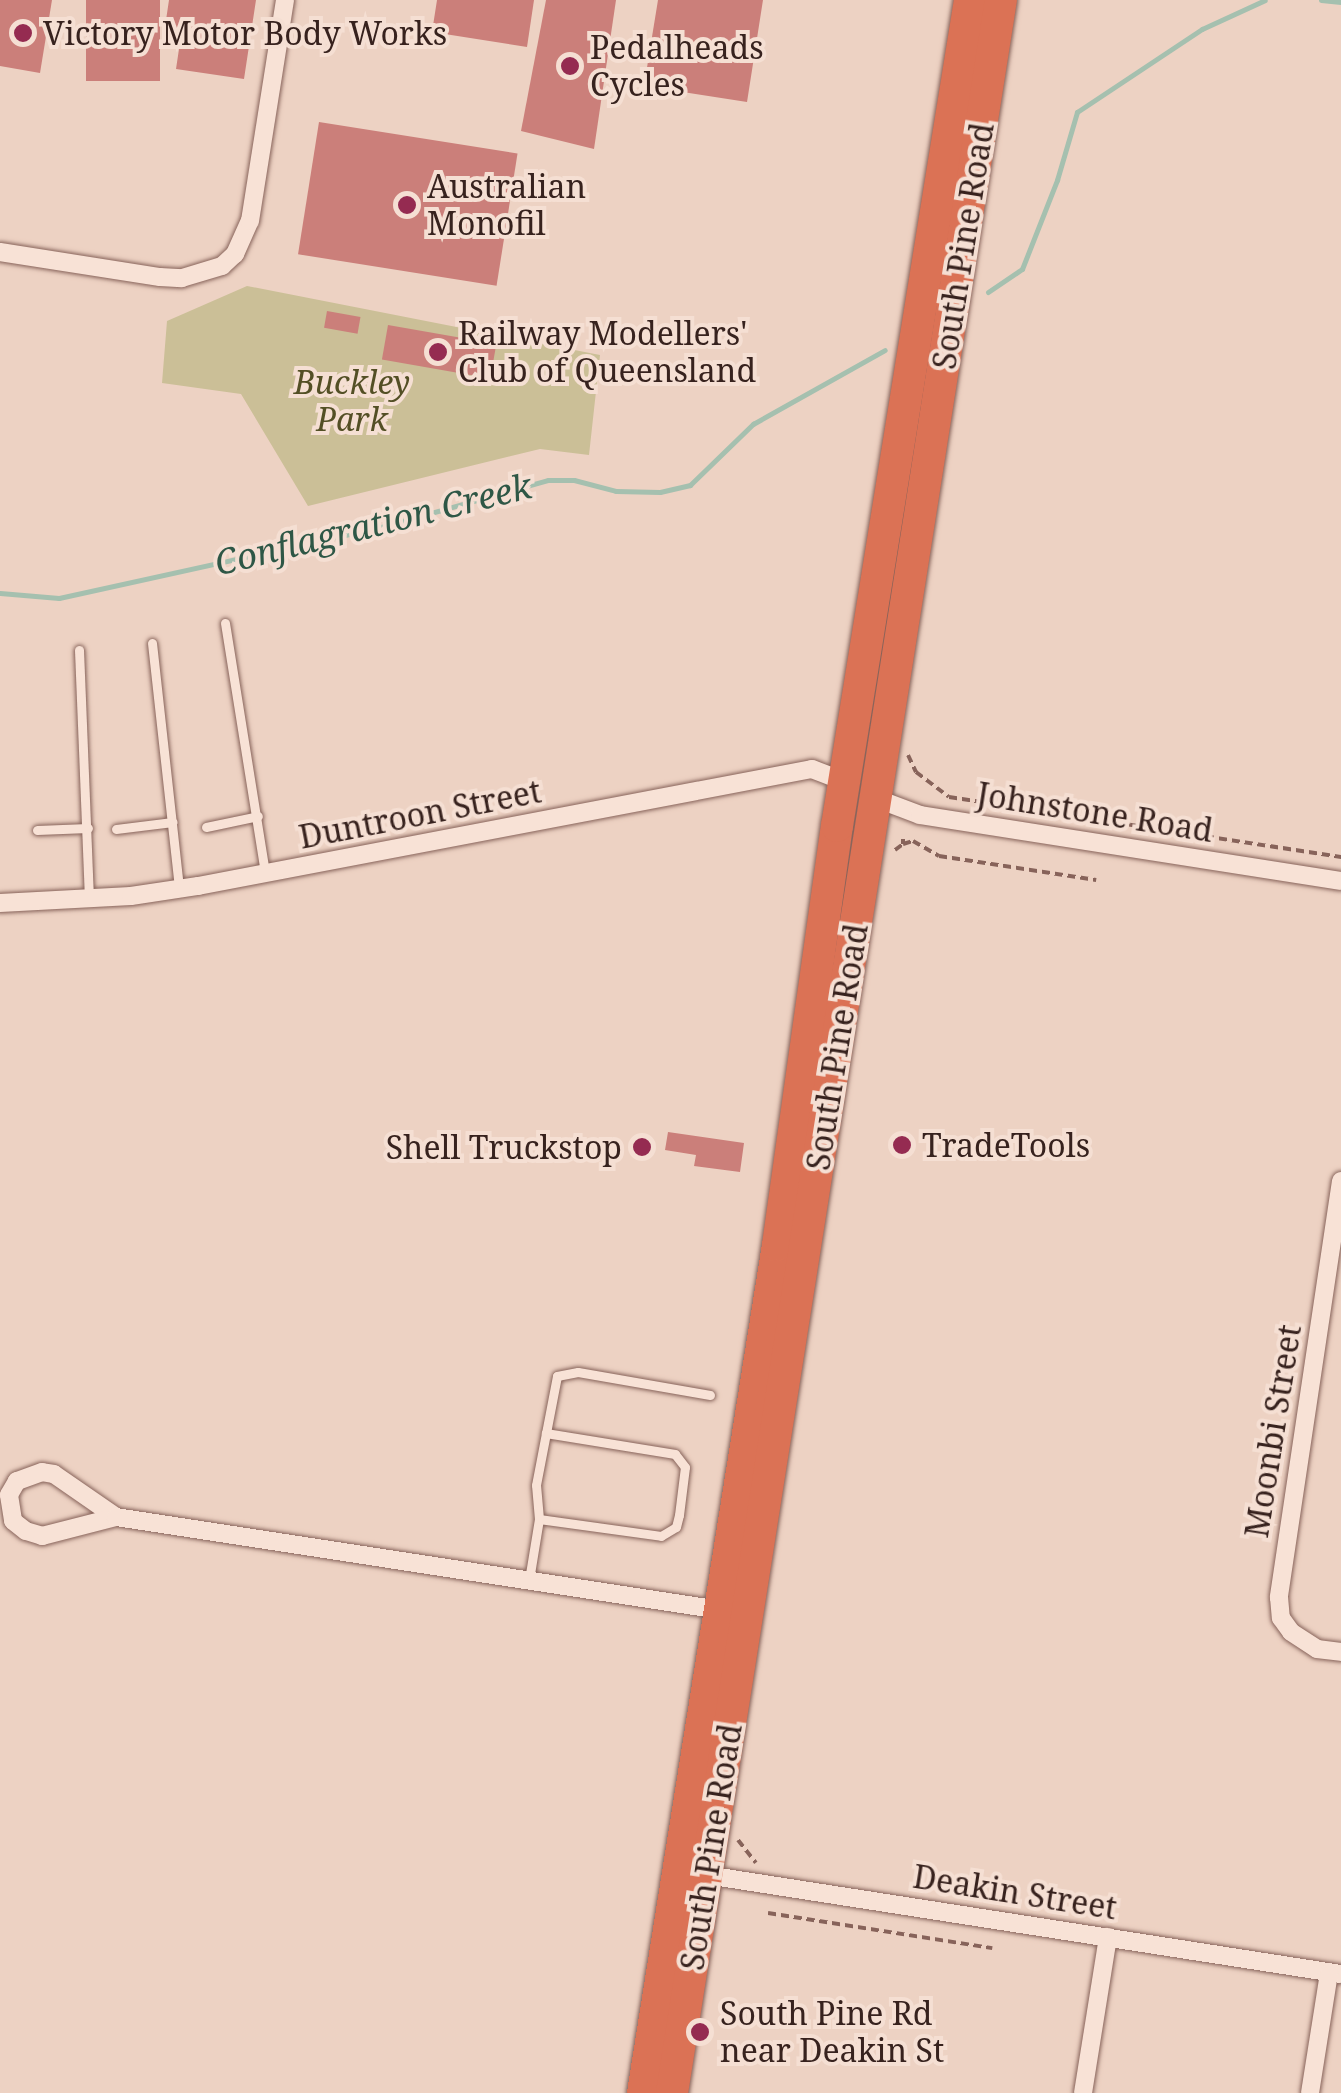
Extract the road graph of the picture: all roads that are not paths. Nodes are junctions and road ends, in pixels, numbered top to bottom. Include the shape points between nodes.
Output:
1 (285, 0) edge
2 (977, 1) edge
3 (0, 252) edge
4 (225, 623) dead end
5 (152, 644) dead end
6 (79, 650) dead end
7 (846, 782) junction
8 (876, 800) junction
9 (258, 816) junction
10 (173, 822) junction
11 (206, 827) dead end
12 (88, 828) junction
13 (116, 829) dead end
14 (38, 830) dead end
15 (266, 874) junction
16 (1340, 876) edge
17 (180, 889) junction
18 (89, 899) junction
19 (0, 903) edge
20 (1341, 1180) edge
21 (710, 1395) dead end
22 (546, 1433) junction
23 (116, 1517) junction
24 (539, 1519) junction
25 (528, 1580) junction
26 (733, 1612) junction
27 (1341, 1652) edge
28 (693, 1873) junction
29 (1108, 1937) junction
30 (1335, 1973) edge
31 (643, 2093) edge
32 (672, 2093) edge
33 (1083, 2093) edge
34 (1310, 2093) edge

1 - 3 street via 250,221 236,254 222,266 160,278
2 - 7 highway, South Pine Road
2 - 8 highway, South Pine Road
4 - 9 lane
5 - 10 lane
6 - 12 lane
7 - 8 street, Johnstone Road
7 - 15 street, Duntroon Street via 812,769
7 - 26 highway, South Pine Road
8 - 16 street, Johnstone Road via 920,814
8 - 26 highway, South Pine Road
9 - 11 lane
9 - 15 lane
10 - 13 lane
10 - 17 lane
12 - 14 lane
12 - 18 lane
15 - 17 street, Duntroon Street
17 - 18 street, Duntroon Street
18 - 19 street, Duntroon Street
20 - 27 street, Moonbi Street via 1278,1596 1290,1632 1317,1649
21 - 22 lane via 566,1372 552,1386
22 - 24 lane via 536,1485
22 - 24 lane via 665,1451 681,1460 685,1477 676,1527 661,1536
23 - 23 street via 42,1536 13,1521 9,1495 17,1481 54,1474
23 - 25 street
24 - 25 lane
25 - 26 street
26 - 28 highway, South Pine Road
28 - 29 street, Deakin Street
28 - 31 highway, South Pine Road
28 - 32 highway, South Pine Road
29 - 30 street, Deakin Street
29 - 33 street
30 - 34 street

